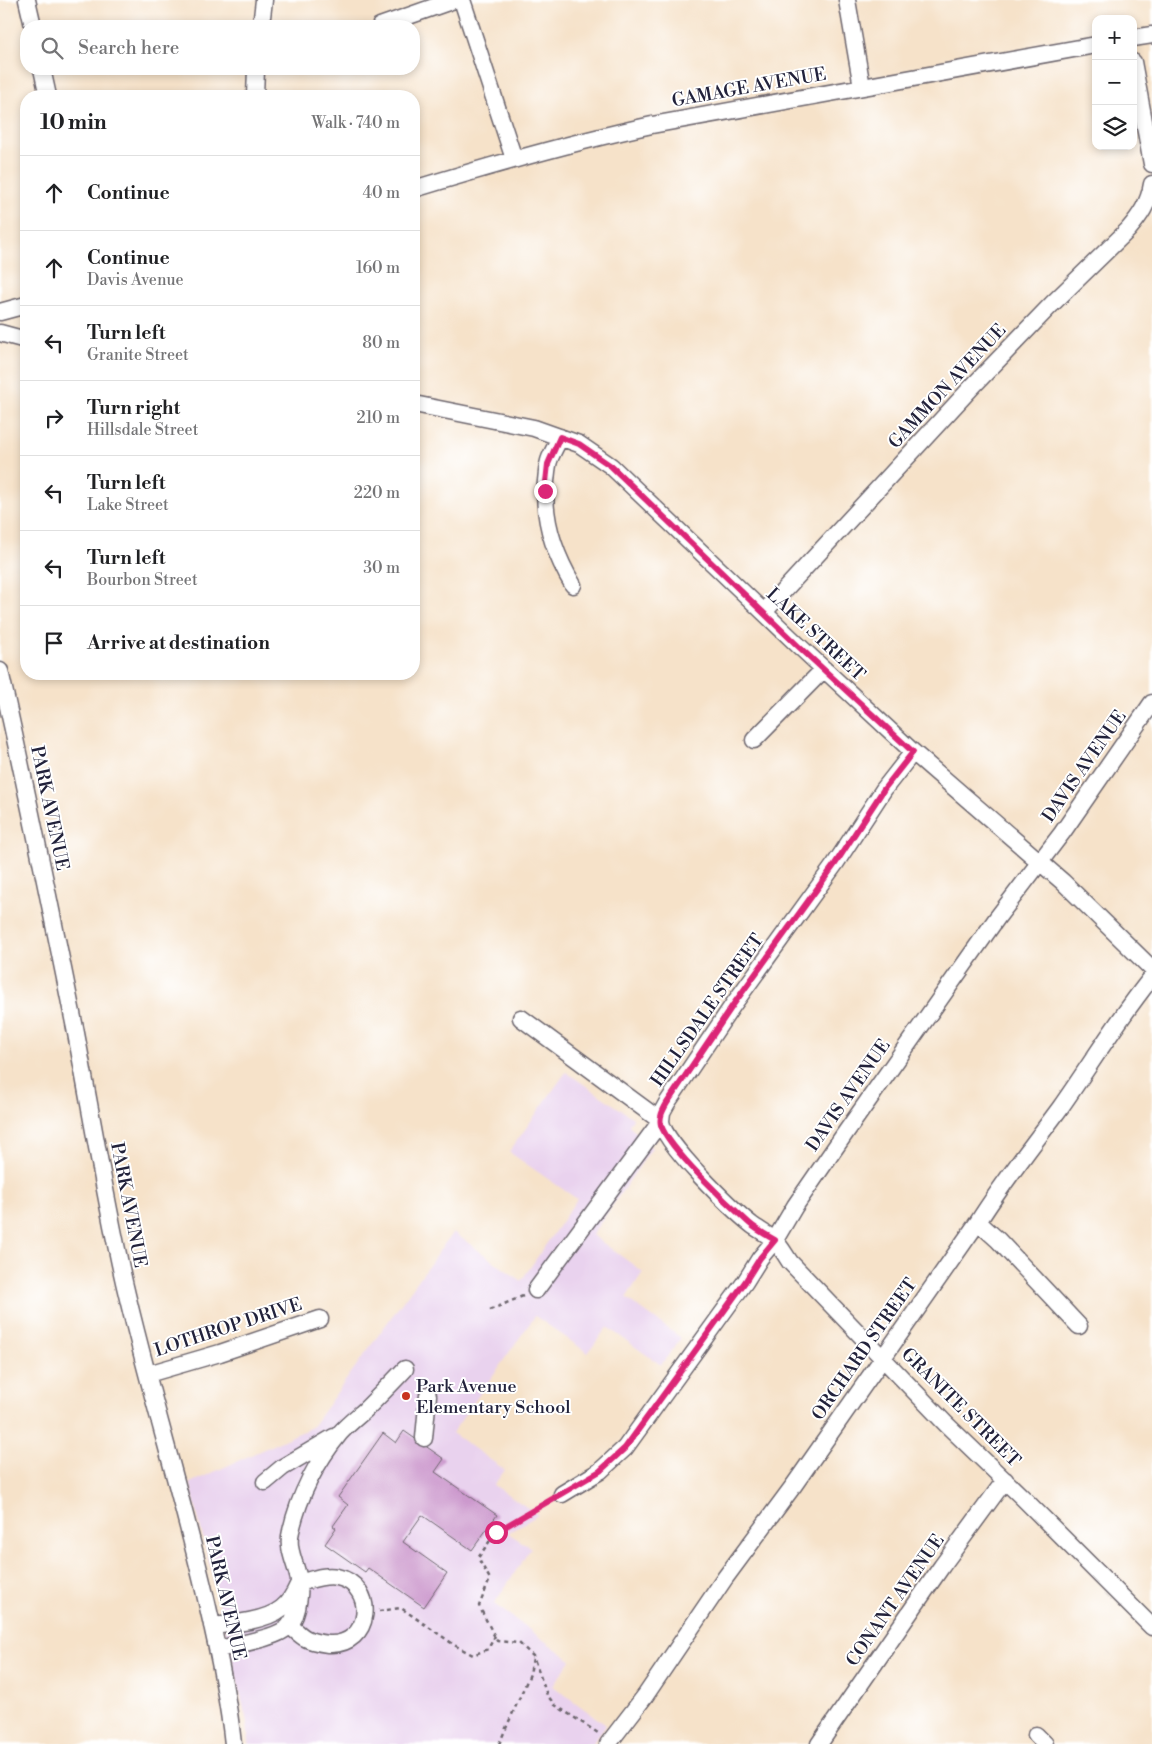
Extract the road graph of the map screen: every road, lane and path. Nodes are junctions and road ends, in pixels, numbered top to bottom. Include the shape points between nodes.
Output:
1 (27, 0) edge
2 (264, 0) edge
3 (454, 0) edge
4 (462, 0) edge
5 (847, 0) edge
6 (32, 20) edge
7 (262, 20) edge
8 (397, 20) edge
9 (1152, 35) edge
10 (1137, 37) edge
11 (1092, 46) edge
12 (43, 75) edge
13 (256, 75) edge
14 (1137, 83) edge
15 (862, 87) junction
16 (47, 90) edge
17 (255, 90) edge
18 (514, 159) junction
19 (1152, 164) edge
20 (1152, 184) edge
21 (420, 186) edge
22 (20, 307) edge
23 (0, 312) edge
24 (0, 333) edge
25 (20, 338) edge
26 (420, 405) edge
27 (560, 437) junction
28 (573, 585) dead end
29 (764, 612) junction
30 (824, 669) junction
31 (0, 671) edge
32 (1152, 703) edge
33 (754, 740) dead end
34 (913, 752) junction
35 (1039, 862) junction
36 (1152, 969) edge
37 (1152, 977) edge
38 (521, 1018) dead end
39 (661, 1121) junction
40 (978, 1222) junction
41 (775, 1240) junction
42 (536, 1290) joint
43 (490, 1310) dead end
44 (320, 1318) dead end
45 (1079, 1326) dead end
46 (884, 1358) junction
47 (405, 1369) dead end
48 (148, 1374) junction
49 (428, 1395) dead end
50 (340, 1433) junction
51 (424, 1438) dead end
52 (279, 1470) junction
53 (1005, 1480) junction
54 (265, 1482) dead end
55 (305, 1488) junction
56 (562, 1494) joint
57 (299, 1584) junction
58 (365, 1612) junction
59 (212, 1626) junction
60 (290, 1626) junction
61 (1152, 1627) edge
62 (495, 1636) junction
63 (218, 1649) junction
64 (533, 1656) junction
65 (609, 1742) edge
66 (233, 1744) edge
67 (499, 1744) edge
68 (819, 1744) edge

1 - 6 street
2 - 7 street
3 - 8 street
4 - 18 street
5 - 15 street
9 - 10 street
11 - 15 street, GAMAGE AVENUE
12 - 16 street
13 - 17 street
14 - 19 street
15 - 18 street, GAMAGE AVENUE via 652,125
18 - 21 street, GAMAGE AVENUE
20 - 29 street, GAMMON AVENUE via 1147,204 1128,230 970,388
22 - 23 street
24 - 25 street
26 - 27 street, LAKE STREET via 502,420
27 - 28 street via 548,464 546,512 548,529 563,569
27 - 29 street, LAKE STREET via 579,444 611,466
29 - 30 street, LAKE STREET
30 - 33 street
30 - 34 street, LAKE STREET
31 - 48 street, PARK AVENUE via 124,1279
32 - 35 street, DAVIS AVENUE
34 - 35 street, LAKE STREET
34 - 39 street, HILLSDALE STREET via 733,1005 667,1103
35 - 36 street, LAKE STREET
35 - 41 street, DAVIS AVENUE via 846,1132
37 - 40 street, ORCHARD STREET
38 - 39 street, GRANITE STREET
39 - 41 street, GRANITE STREET via 677,1149 697,1171 750,1224
39 - 42 street, HILLSDALE STREET
40 - 45 street
40 - 46 street, ORCHARD STREET
41 - 46 street, GRANITE STREET via 801,1274
41 - 56 street, DAVIS AVENUE via 625,1448 600,1471
42 - 43 path
44 - 48 street, LOTHROP DRIVE
46 - 53 street, GRANITE STREET
46 - 65 street, ORCHARD STREET
47 - 50 street
48 - 59 street, PARK AVENUE
49 - 51 street
50 - 52 street
50 - 55 street
52 - 54 street
52 - 55 street via 288,1470 298,1476
53 - 61 street, GRANITE STREET
53 - 68 street, CONANT AVENUE
55 - 57 street via 290,1532 290,1547
56 - 62 path via 496,1532 478,1558 490,1579 479,1606
57 - 58 street via 337,1577 353,1584 362,1597
57 - 59 street via 282,1609 266,1616
57 - 60 street via 297,1610
58 - 60 street via 361,1628 351,1639 338,1645 306,1638
58 - 62 path via 401,1608 473,1655 488,1649
59 - 63 street, PARK AVENUE
60 - 63 street via 280,1634
62 - 64 path via 497,1641 519,1643
63 - 66 street, PARK AVENUE
64 - 65 path via 547,1695 555,1705
64 - 67 path via 530,1674

